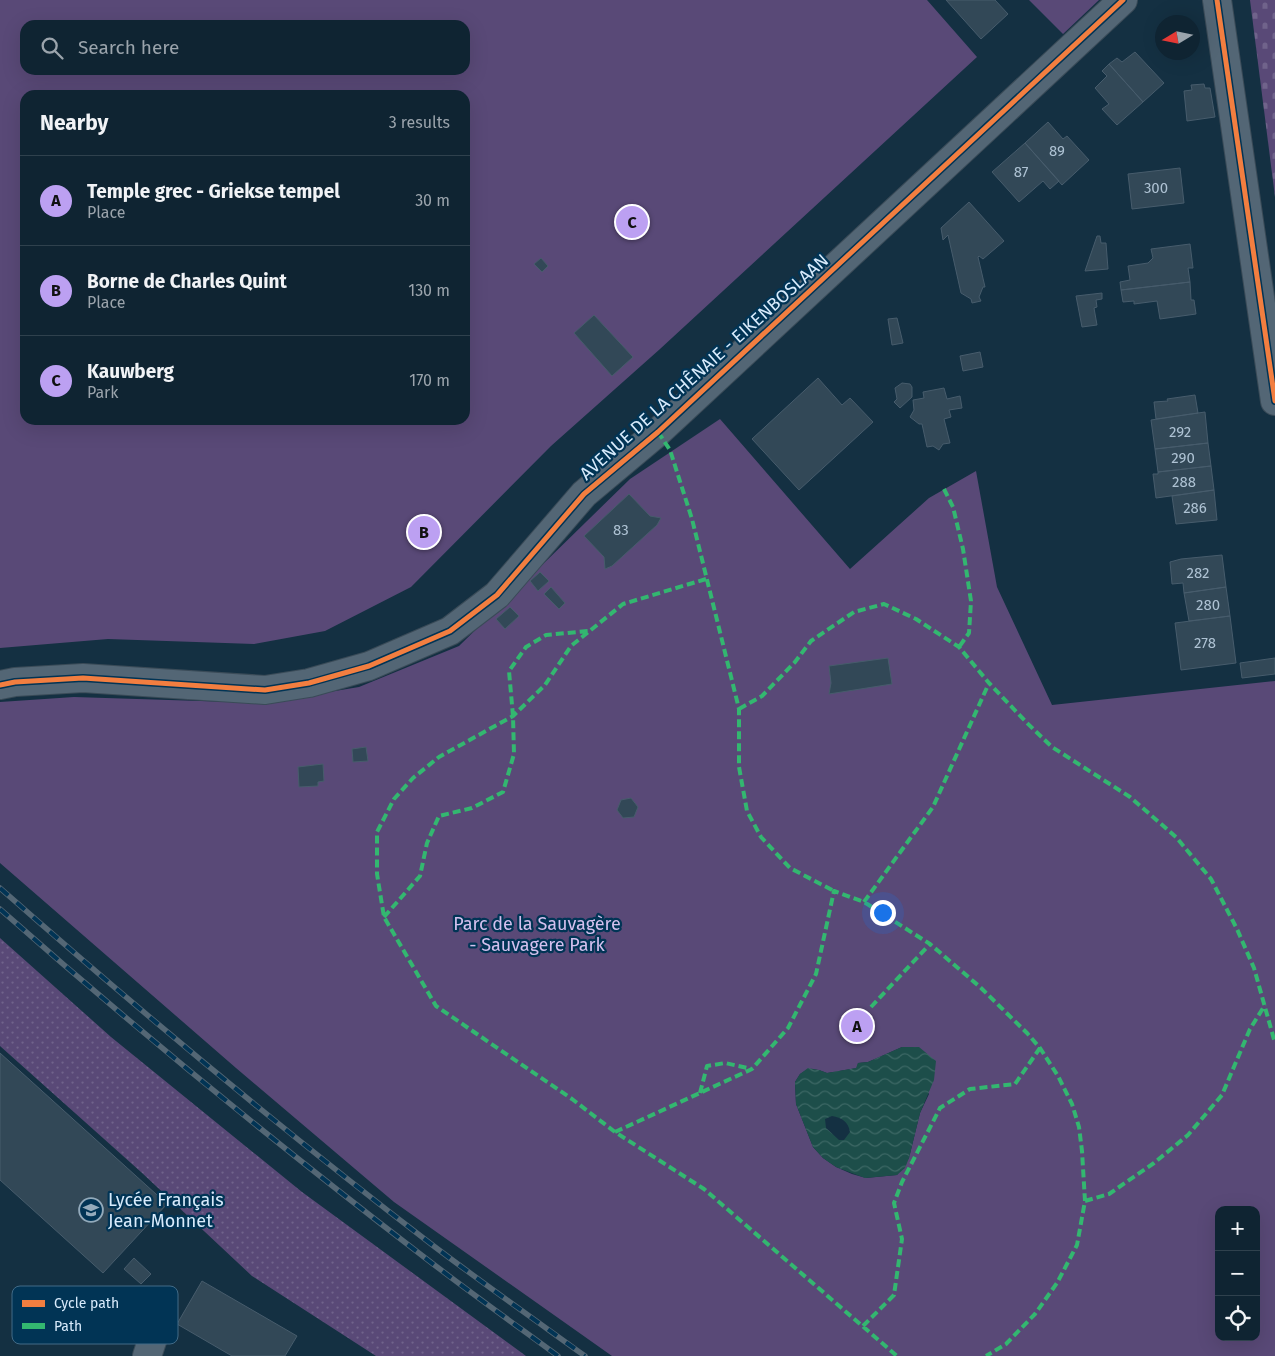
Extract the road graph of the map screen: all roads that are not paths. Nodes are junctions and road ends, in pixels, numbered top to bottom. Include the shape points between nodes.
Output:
1 (1123, 0) edge
2 (1217, 0) edge
3 (1275, 401) edge
4 (0, 686) edge
5 (151, 1344) edge
6 (147, 1356) edge

1 - 4 street, AVENUE DE LA CHÊNAIE - EIKENBOSLAAN via 658,432 584,494 497,595 450,631 369,666 309,683 265,690 83,678 15,682
2 - 3 street
5 - 6 street

